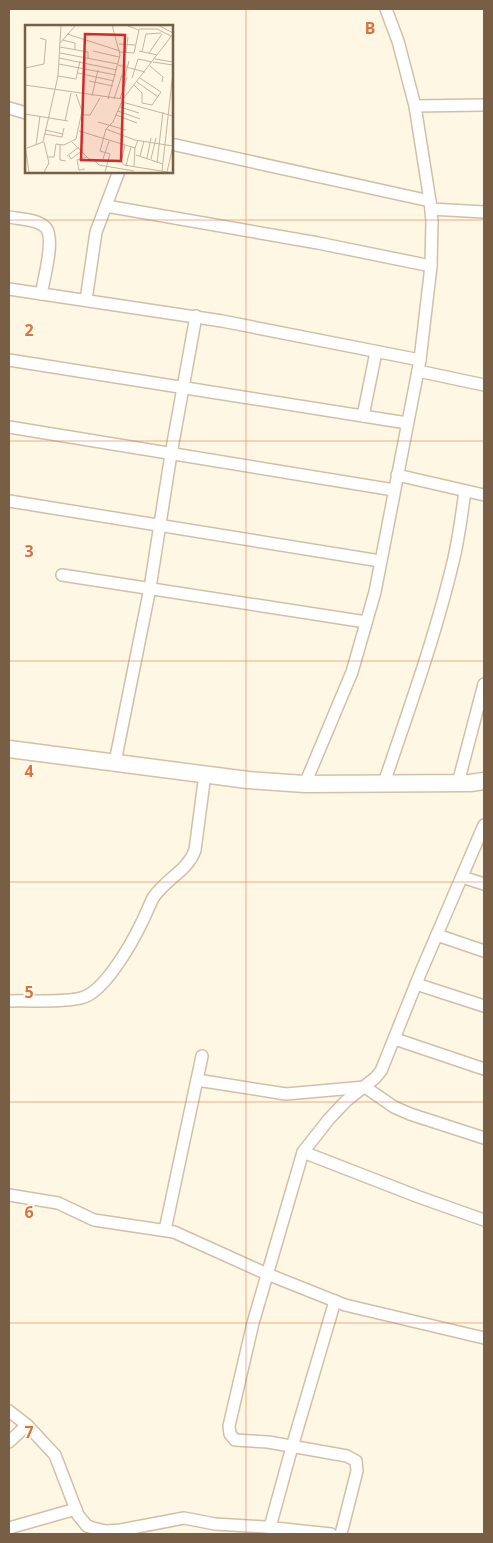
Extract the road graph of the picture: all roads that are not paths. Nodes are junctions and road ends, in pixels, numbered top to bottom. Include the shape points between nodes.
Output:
1 (386, 9) edge
2 (484, 105) edge
3 (415, 106) junction
4 (9, 108) edge
5 (25, 113) edge
6 (172, 144) edge
7 (119, 172) edge
8 (431, 205) junction
9 (106, 206) junction
10 (484, 212) edge
11 (9, 217) edge
12 (431, 266) junction
13 (9, 289) edge
14 (41, 294) junction
15 (86, 300) junction
16 (196, 316) junction
17 (376, 352) junction
18 (9, 360) edge
19 (419, 365) junction
20 (484, 384) edge
21 (183, 388) junction
22 (363, 416) junction
23 (407, 423) junction
24 (9, 428) edge
25 (171, 454) junction
26 (397, 475) junction
27 (394, 490) junction
28 (466, 490) junction
29 (484, 495) edge
30 (9, 501) edge
31 (161, 526) junction
32 (380, 562) junction
33 (62, 575) dead end
34 (150, 588) junction
35 (366, 622) junction
36 (484, 684) edge
37 (9, 749) edge
38 (114, 762) junction
39 (205, 774) junction
40 (484, 781) edge
41 (384, 783) junction
42 (458, 783) junction
43 (305, 784) junction
44 (484, 825) edge
45 (462, 877) junction
46 (484, 884) edge
47 (437, 936) junction
48 (484, 951) edge
49 (416, 984) junction
50 (9, 1001) edge
51 (484, 1006) edge
52 (395, 1038) junction
53 (202, 1056) dead end
54 (484, 1069) edge
55 (197, 1080) junction
56 (365, 1087) junction
57 (484, 1138) edge
58 (303, 1152) junction
59 (9, 1195) edge
60 (484, 1220) edge
61 (165, 1230) junction
62 (267, 1274) junction
63 (335, 1301) junction
64 (484, 1338) edge
65 (9, 1412) edge
66 (28, 1425) junction
67 (9, 1442) edge
68 (292, 1446) junction
69 (76, 1509) junction
70 (146, 1525) junction
71 (270, 1527) junction
72 (9, 1528) edge
73 (23, 1529) edge
74 (99, 1532) edge
75 (154, 1534) edge
76 (331, 1534) edge
77 (341, 1534) edge

1 - 3 street
2 - 3 street
3 - 8 street
4 - 5 street
6 - 8 street
7 - 9 street
8 - 10 street
8 - 12 street
9 - 12 street
9 - 15 street via 96,232
11 - 14 street via 38,223 46,227 50,236
12 - 19 street
13 - 14 street
14 - 15 street
15 - 16 street
16 - 17 street
16 - 21 street
17 - 19 street
17 - 22 street
18 - 21 street
19 - 20 street
19 - 23 street
21 - 22 street
21 - 25 street
22 - 23 street
23 - 26 street
24 - 25 street
25 - 27 street
25 - 31 street
26 - 27 street
26 - 28 street
27 - 32 street
28 - 29 street
28 - 41 street via 448,581
30 - 31 street
31 - 32 street
31 - 34 street
32 - 35 street
33 - 34 street
34 - 35 street
34 - 38 street
35 - 43 street via 352,672
36 - 42 street
37 - 38 street
38 - 39 street
39 - 43 street
39 - 50 street via 192,858 152,899 130,944 100,987 83,998 72,1000
40 - 42 street
41 - 42 street
41 - 43 street
44 - 45 street
45 - 46 street
45 - 47 street
47 - 48 street
47 - 49 street
49 - 51 street
49 - 52 street
52 - 54 street
52 - 56 street via 381,1071
53 - 55 street
55 - 56 street via 286,1094
55 - 61 street
56 - 57 street via 410,1114
56 - 58 street via 346,1101
58 - 60 street
58 - 62 street
59 - 61 street via 58,1203 94,1220
61 - 62 street
62 - 63 street
62 - 68 street via 229,1426 230,1434 241,1442
63 - 64 street
63 - 68 street
65 - 66 street
66 - 67 street
66 - 69 street via 55,1455
68 - 71 street
68 - 77 street via 347,1456 356,1461 357,1471
69 - 73 street
69 - 74 street via 87,1526
70 - 71 street via 184,1518 216,1524
70 - 74 street
70 - 75 street
71 - 76 street
72 - 73 street

